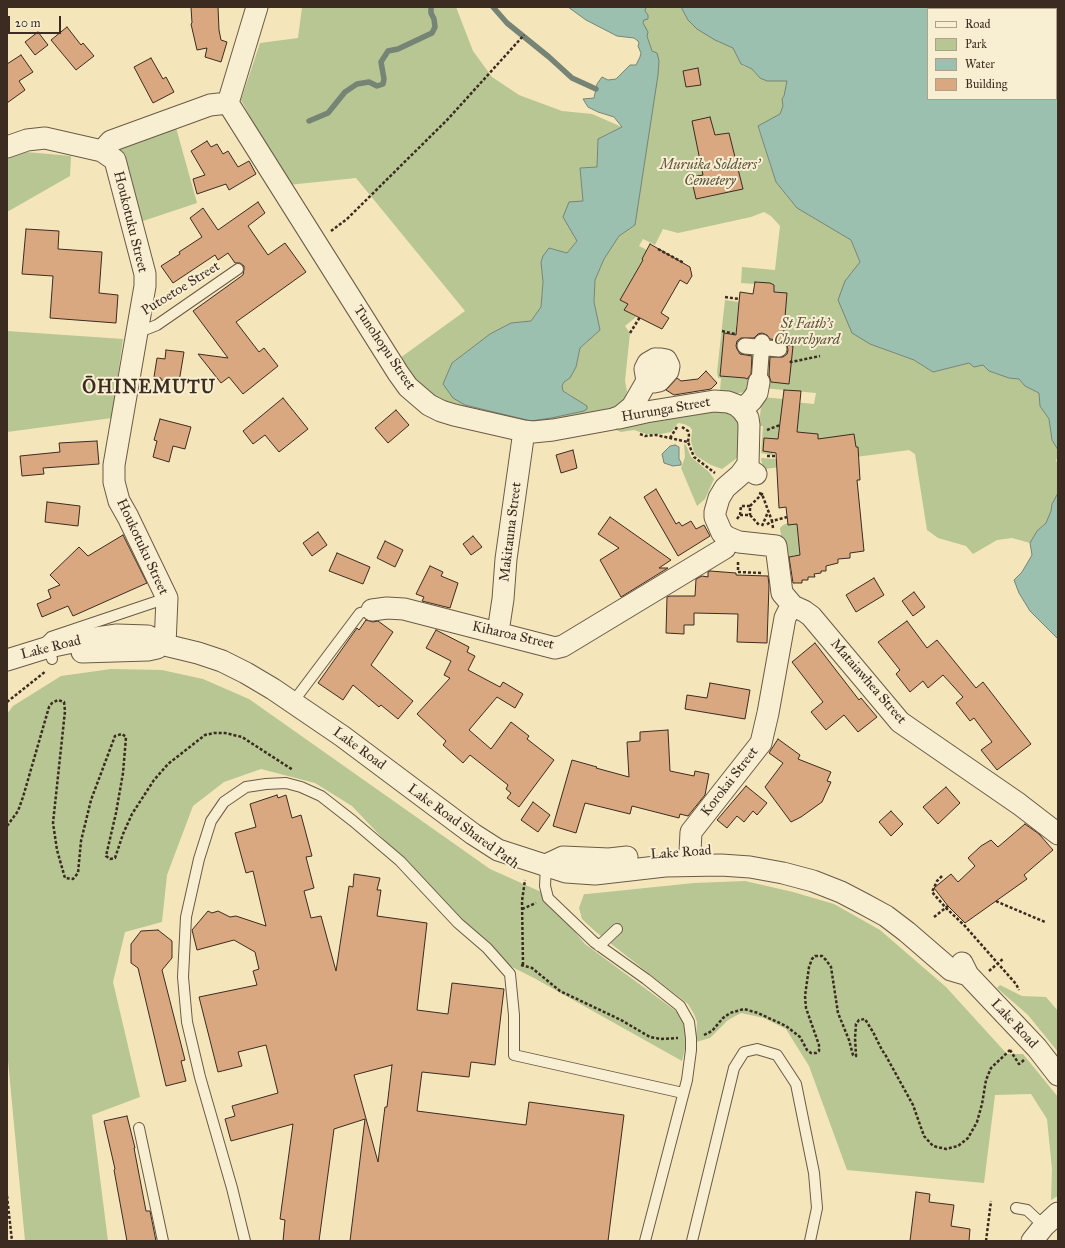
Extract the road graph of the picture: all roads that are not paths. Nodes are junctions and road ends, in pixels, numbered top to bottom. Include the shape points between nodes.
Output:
1 (257, 7) edge
2 (228, 103) junction
3 (7, 147) edge
4 (102, 151) junction
5 (238, 269) dead end
6 (138, 329) junction
7 (762, 345) junction
8 (745, 346) dead end
9 (779, 349) road end
10 (648, 381) dead end
11 (759, 382) joint
12 (742, 410) junction
13 (613, 419) junction
14 (524, 431) junction
15 (731, 550) junction
16 (167, 598) junction
17 (793, 606) junction
18 (372, 610) joint
19 (498, 632) junction
20 (165, 645) junction
21 (50, 659) junction
22 (7, 660) edge
23 (7, 675) edge
24 (293, 702) junction
25 (1058, 834) edge
26 (690, 858) junction
27 (546, 865) junction
28 (616, 929) dead end
29 (599, 946) junction
30 (1058, 1075) edge
31 (683, 1093) junction
32 (139, 1128) dead end
33 (1016, 1208) dead end
34 (1045, 1226) edge
35 (163, 1241) edge
36 (245, 1241) edge
37 (645, 1241) edge
38 (692, 1241) edge
39 (810, 1241) edge

1 - 2 street
2 - 4 street via 210,105 111,141
2 - 14 street, Tunohopu Street via 408,387 429,405 441,411
3 - 4 street via 27,140 45,138
4 - 6 street, Houkotuku Street via 115,160 143,264 145,286
5 - 6 lane, Putoetoe Street via 157,325
6 - 16 street, Houkotuku Street via 114,465 114,482 119,501
7 - 8 street
7 - 9 street
7 - 11 street
10 - 13 street, Tunohopu Street via 632,407
11 - 12 street via 757,393
12 - 13 street, Hurunga Street via 728,402 714,401
12 - 15 street via 748,418 749,425 737,477 716,506 715,517
13 - 14 street, Tunohopu Street via 553,430
14 - 19 street, Makitauna Street
15 - 17 street, Mataiawhea Street via 744,543 776,546 782,592
15 - 19 street, Kiharoa Street via 563,646 555,648
16 - 20 street, Houkotuku Street
16 - 21 lane via 51,636 47,641
17 - 25 street, Mataiawhea Street via 811,616 900,722
17 - 26 street, Korokai Street via 785,618 761,743 690,832
18 - 19 street, Kiharoa Street via 404,609
18 - 24 lane via 360,613
20 - 21 street, Lake Road via 148,650 86,651
20 - 21 street, Lake Road via 148,636 117,635 82,640
20 - 24 street, Lake Road via 198,652 222,661
21 - 22 street, Lake Road
21 - 23 street, Lake Road
24 - 27 street, Lake Road via 473,834 498,850
26 - 27 street, Lake Road via 563,857
26 - 30 street, Lake Road via 716,851 771,856 815,874 863,887 896,906 921,924 961,960 968,975 1037,1048
27 - 29 lane via 545,886 548,898
28 - 29 lane
29 - 31 lane via 680,1006 689,1022 691,1038 687,1080
31 - 36 lane via 514,1055 510,974 400,861 321,796 286,783 246,787 224,802 211,821 199,859 186,917 183,977 187,1022
31 - 37 lane
32 - 35 lane
33 - 34 lane via 1027,1210
38 - 39 lane via 734,1068 744,1052 757,1049 777,1054 796,1084 814,1173 817,1208

